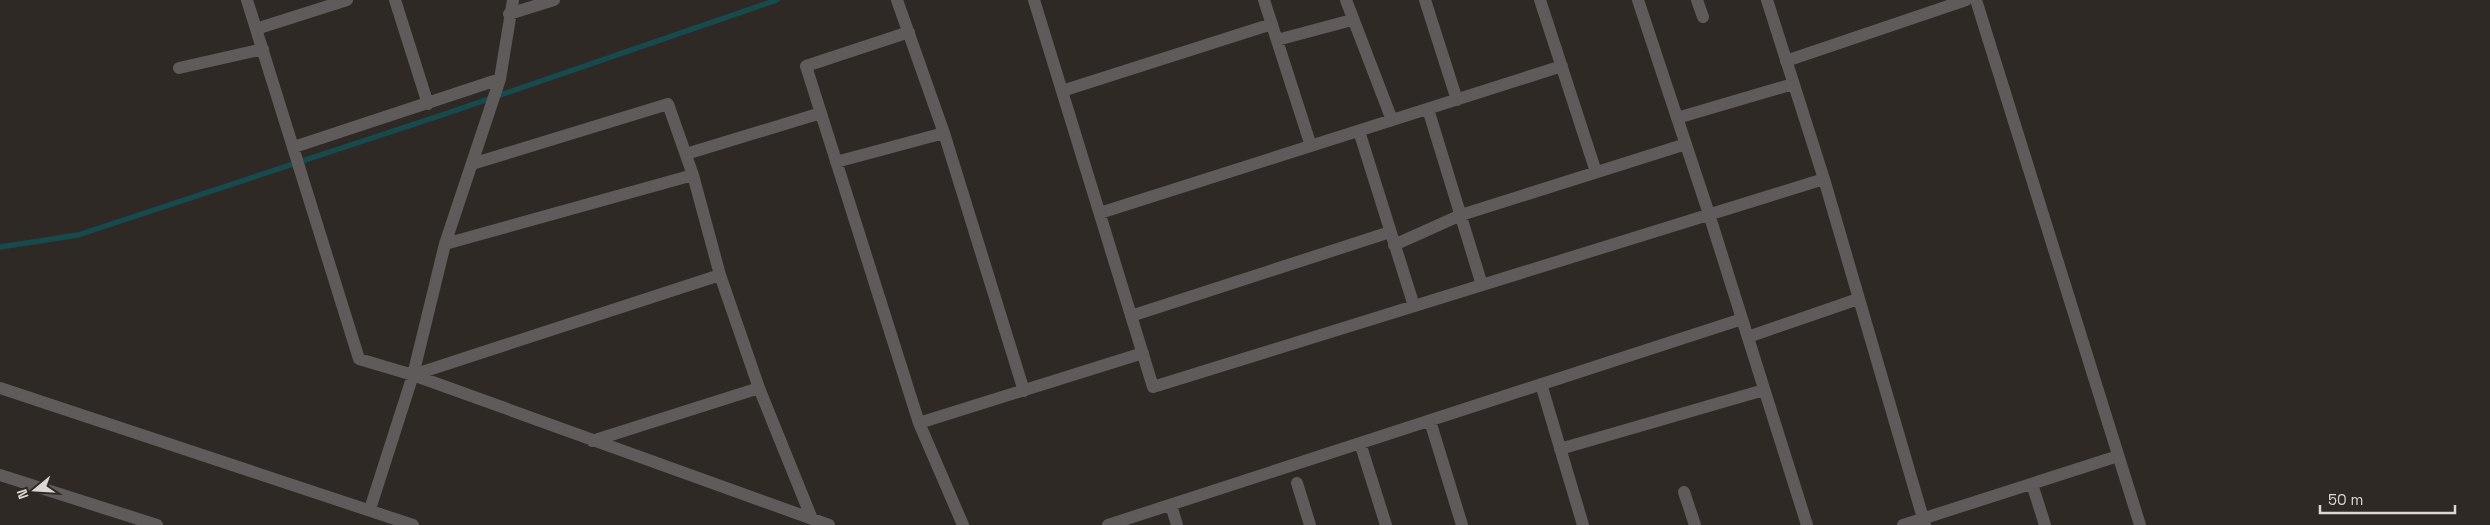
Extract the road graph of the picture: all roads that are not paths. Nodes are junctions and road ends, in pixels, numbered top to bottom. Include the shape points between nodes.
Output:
1 (247, 0) edge
2 (347, 0) edge
3 (395, 0) edge
4 (513, 0) edge
5 (554, 0) edge
6 (897, 0) edge
7 (1034, 0) edge
8 (1264, 0) edge
9 (1346, 0) edge
10 (1425, 0) edge
11 (1540, 0) edge
12 (1638, 0) edge
13 (1697, 0) edge
14 (1767, 0) edge
15 (1966, 0) edge
16 (1976, 0) edge
17 (509, 14) junction
18 (1702, 17) dead end
19 (1352, 20) junction
20 (1272, 24) junction
21 (256, 28) junction
22 (909, 32) junction
23 (1277, 40) junction
24 (263, 49) junction
25 (1786, 61) junction
26 (1562, 66) junction
27 (179, 68) dead end
28 (500, 79) junction
29 (1794, 84) junction
30 (1062, 92) junction
31 (1457, 100) junction
32 (428, 104) junction
33 (1428, 109) junction
34 (821, 113) junction
35 (1678, 118) junction
36 (1392, 120) junction
37 (1359, 131) junction
38 (944, 133) junction
39 (1686, 144) junction
40 (1310, 146) junction
41 (294, 149) junction
42 (686, 154) junction
43 (836, 162) junction
44 (472, 164) junction
45 (1596, 172) junction
46 (693, 175) junction
47 (1824, 179) junction
48 (1100, 213) junction
49 (1709, 214) junction
50 (1461, 215) junction
51 (1390, 232) junction
52 (445, 244) junction
53 (1394, 245) junction
54 (720, 275) junction
55 (1482, 285) junction
56 (1858, 299) junction
57 (1414, 306) junction
58 (1131, 316) junction
59 (1742, 319) junction
60 (1748, 336) junction
61 (1143, 353) junction
62 (414, 375) junction
63 (1541, 384) junction
64 (0, 388) edge
65 (759, 388) junction
66 (1764, 390) junction
67 (1024, 391) junction
68 (1430, 420) junction
69 (919, 423) junction
70 (592, 441) junction
71 (1360, 443) junction
72 (1560, 449) junction
73 (2118, 456) junction
74 (0, 475) edge
75 (1298, 483) dead end
76 (2032, 484) junction
77 (1684, 492) dead end
78 (1171, 505) junction
79 (370, 509) junction
80 (812, 519) junction
81 (124, 520) edge
82 (390, 521) edge
83 (1924, 522) edge
84 (157, 525) edge
85 (413, 525) edge
86 (829, 525) edge
87 (963, 525) edge
88 (1108, 525) edge
89 (1177, 525) edge
90 (1310, 525) edge
91 (1386, 525) edge
92 (1462, 525) edge
93 (1583, 525) edge
94 (1694, 525) edge
95 (1807, 525) edge
96 (1903, 525) edge
97 (2045, 525) edge
98 (2140, 525) edge

1 - 21 street
2 - 21 street
3 - 32 street
4 - 17 street
5 - 17 street
6 - 22 street
7 - 30 street
8 - 20 street
9 - 19 street
10 - 31 street
11 - 26 street
12 - 35 street
13 - 18 street
14 - 25 street
15 - 25 street
16 - 73 street
17 - 28 street
19 - 23 street
19 - 36 street
20 - 23 street
20 - 30 street
21 - 24 street
22 - 34 street via 806,66
22 - 38 street
23 - 40 street
24 - 27 street
24 - 41 street
25 - 29 street
26 - 31 street
26 - 45 street
28 - 32 street
28 - 44 street
29 - 35 street
29 - 47 street
30 - 48 street
31 - 33 street
32 - 41 street
33 - 36 street
33 - 50 street
34 - 42 street
34 - 43 street
35 - 39 street
36 - 37 street
37 - 40 street
37 - 51 street
38 - 43 street
38 - 67 street
39 - 45 street
39 - 49 street
40 - 48 street
41 - 62 street via 359,359
42 - 44 street via 668,104
42 - 46 street
43 - 69 street
44 - 52 street
45 - 50 street
46 - 52 street
46 - 54 street
47 - 49 street
47 - 56 street
48 - 58 street
49 - 55 street
49 - 59 street
50 - 53 street
50 - 55 street
51 - 53 street
51 - 58 street
52 - 62 street
53 - 57 street
54 - 62 street
54 - 65 street
55 - 57 street
56 - 60 street
56 - 83 street
57 - 61 street via 1153,387
58 - 61 street
59 - 60 street
59 - 63 street
60 - 66 street
61 - 67 street
62 - 70 street
62 - 79 street
63 - 68 street
63 - 72 street
64 - 79 street
65 - 70 street
65 - 80 street
66 - 72 street
66 - 95 street
67 - 69 street
68 - 71 street
68 - 92 street
69 - 87 street
70 - 80 street
71 - 78 street
71 - 91 street
72 - 93 street
73 - 76 street
73 - 98 street
74 - 81 street
75 - 90 street
76 - 83 street
76 - 97 street
77 - 94 street
78 - 88 street
78 - 89 street
79 - 82 street
80 - 86 street
81 - 84 street
82 - 85 street
83 - 96 street

